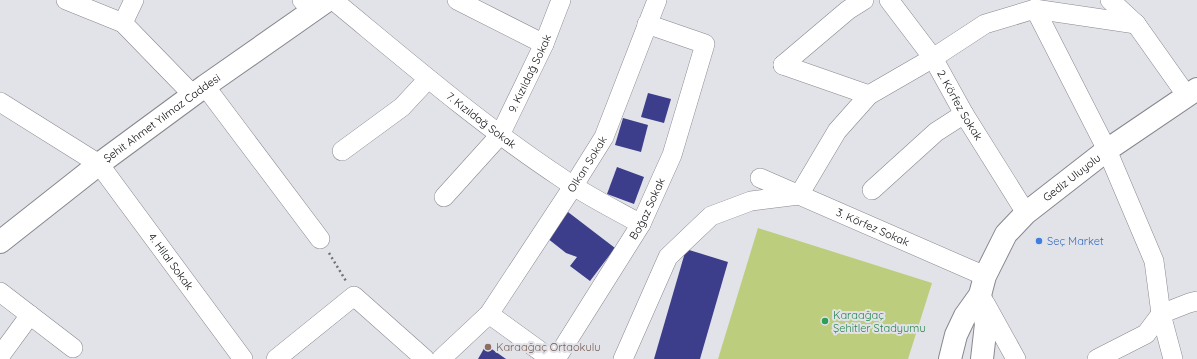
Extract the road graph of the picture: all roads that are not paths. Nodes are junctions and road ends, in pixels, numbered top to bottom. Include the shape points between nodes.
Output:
1 (66, 0) edge
2 (134, 0) edge
3 (333, 0) edge
4 (458, 0) edge
5 (657, 0) edge
6 (864, 0) edge
7 (889, 0) edge
8 (556, 2) edge
9 (1120, 3) edge
10 (314, 4) edge
11 (843, 5) edge
12 (1035, 9) junction
13 (123, 22) junction
14 (647, 24) junction
15 (1136, 24) junction
16 (544, 44) junction
17 (933, 58) junction
18 (428, 79) junction
19 (199, 91) junction
20 (1192, 92) edge
21 (869, 95) junction
22 (0, 102) edge
23 (964, 114) junction
24 (500, 135) junction
25 (1107, 150) junction
26 (342, 151) dead end
27 (99, 164) junction
28 (760, 178) dead end
29 (574, 186) junction
30 (872, 190) dead end
31 (799, 195) junction
32 (444, 197) dead end
33 (1026, 213) junction
34 (641, 224) junction
35 (320, 238) road end
36 (0, 242) edge
37 (983, 285) junction
38 (0, 292) edge
39 (1197, 301) edge
40 (489, 314) junction
41 (1161, 314) junction
42 (30, 315) junction
43 (72, 348) dead end
44 (0, 356) edge
45 (243, 359) edge
46 (276, 359) edge
47 (425, 359) edge
48 (441, 359) edge
49 (551, 359) edge
50 (556, 359) edge
51 (623, 359) edge
52 (950, 359) edge
53 (982, 359) edge
54 (1016, 359) edge
55 (1097, 359) edge
56 (1173, 359) edge

1 - 13 street
2 - 13 street
3 - 18 street, 7. Kızıldağ Sokak
4 - 16 street
5 - 14 street, Olkan Sokak
6 - 11 street
7 - 17 street, 2. Körfez Sokak
8 - 16 street, 9. Kızıldağ Sokak
9 - 15 street
10 - 19 street, Şehit Ahmet Yılmaz Caddesi
11 - 21 street via 783,66
12 - 15 street
12 - 17 street via 985,24
12 - 25 street
13 - 19 street
14 - 29 street, Olkan Sokak via 604,137
14 - 34 street, Boğaz Sokak via 705,44 672,155
15 - 20 street
16 - 24 street, 9. Kızıldağ Sokak
17 - 21 street
17 - 23 street, 2. Körfez Sokak
18 - 24 street, 7. Kızıldağ Sokak
18 - 26 street via 402,107
19 - 27 street, Şehit Ahmet Yılmaz Caddesi
19 - 35 street
20 - 25 street, Gediz Uluyolu
21 - 31 street via 837,131
22 - 27 street
23 - 30 street via 936,132
23 - 33 street, 2. Körfez Sokak
24 - 29 street, 7. Kızıldağ Sokak
24 - 32 street, 9. Kızıldağ Sokak
25 - 33 street, Gediz Uluyolu
25 - 41 street via 1154,261
27 - 36 street, Şehit Ahmet Yılmaz Caddesi
27 - 45 street, 4. Hilal Sokak
28 - 31 street, 3. Körfez Sokak
29 - 34 street, 7. Kızıldağ Sokak
29 - 40 street, Olkan Sokak
31 - 37 street, 3. Körfez Sokak
31 - 51 street via 751,201 711,216 668,257
33 - 37 street, Gediz Uluyolu via 1006,234
34 - 50 street, Boğaz Sokak
37 - 52 street, Gediz Uluyolu via 964,316
37 - 53 street via 986,324
37 - 54 street
38 - 42 street
39 - 41 street
40 - 48 street, Olkan Sokak
40 - 49 street
41 - 55 street via 1146,334
41 - 56 street
42 - 43 street
42 - 44 street
46 - 47 street via 354,296

